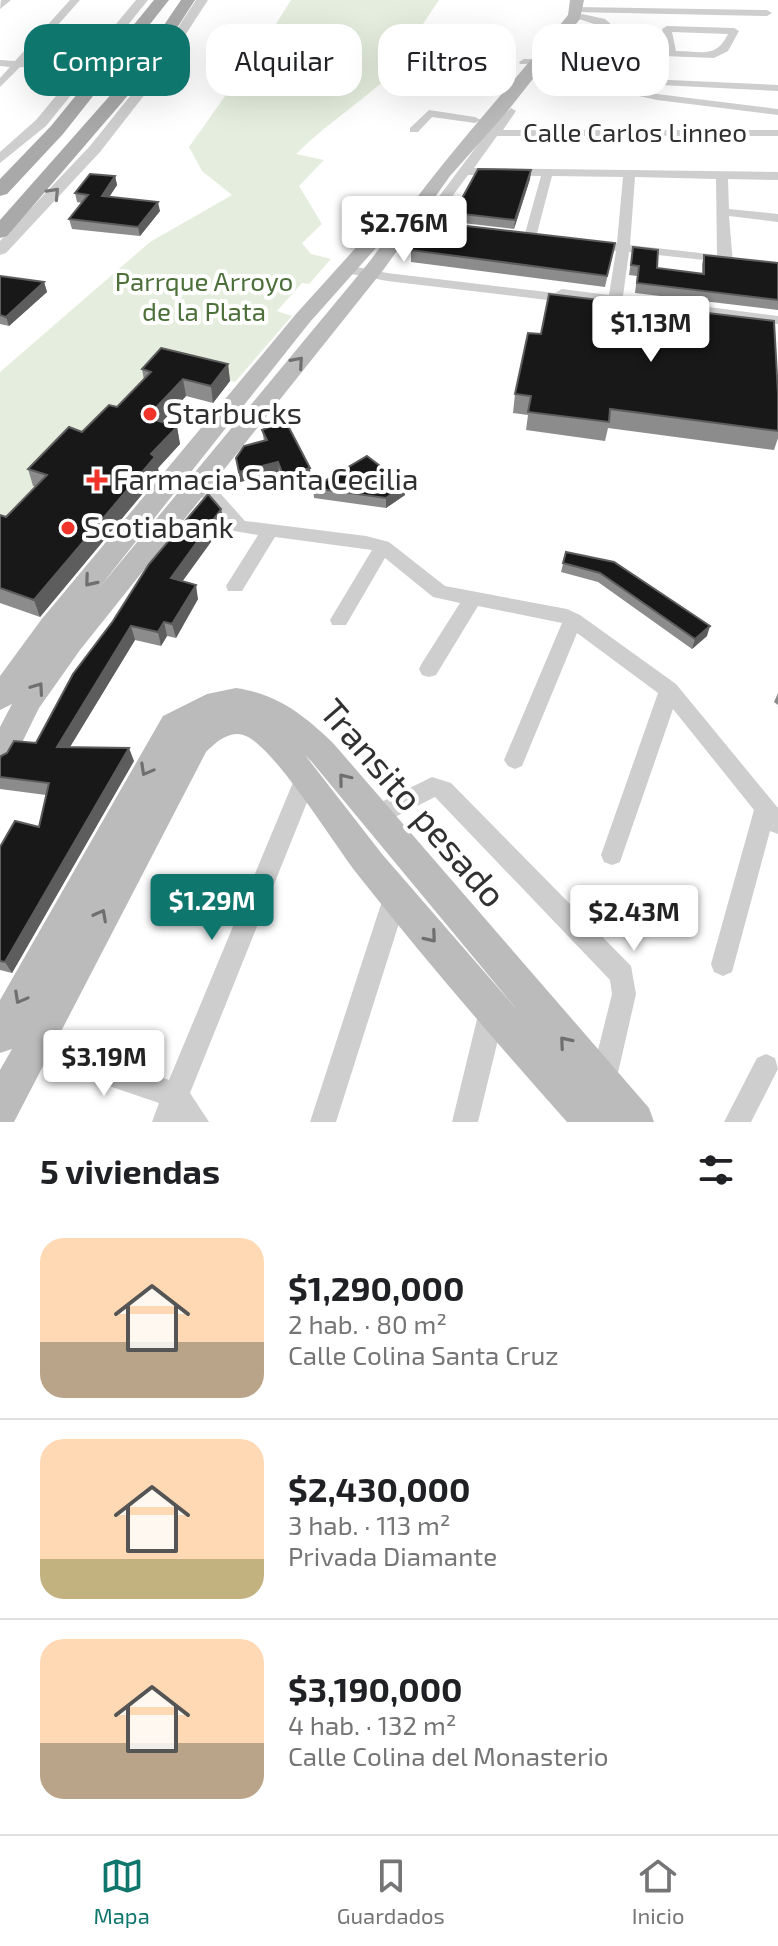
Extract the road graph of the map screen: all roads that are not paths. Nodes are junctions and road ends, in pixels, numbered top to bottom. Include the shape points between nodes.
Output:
1 (6, 0) edge
2 (75, 0) edge
3 (188, 0) edge
4 (202, 0) edge
5 (152, 4) edge
6 (0, 6) edge
7 (574, 6) edge
8 (767, 13) dead end
9 (121, 24) edge
10 (172, 24) edge
11 (186, 24) edge
12 (604, 24) edge
13 (669, 54) edge
14 (672, 54) junction
15 (530, 62) junction
16 (0, 63) edge
17 (17, 64) junction
18 (24, 64) edge
19 (0, 84) edge
20 (669, 84) edge
21 (778, 88) edge
22 (64, 96) edge
23 (118, 96) edge
24 (136, 96) edge
25 (652, 96) edge
26 (500, 110) junction
27 (778, 112) edge
28 (475, 120) junction
29 (414, 130) dead end
30 (492, 133) junction
31 (778, 133) edge
32 (3, 154) edge
33 (547, 174) junction
34 (629, 174) junction
35 (460, 176) junction
36 (722, 176) junction
37 (778, 176) edge
38 (0, 190) edge
39 (725, 212) junction
40 (778, 218) edge
41 (406, 224) junction
42 (438, 227) edge
43 (0, 232) edge
44 (514, 236) edge
45 (530, 237) junction
46 (545, 239) edge
47 (576, 242) edge
48 (623, 248) junction
49 (0, 250) edge
50 (348, 266) junction
51 (372, 271) junction
52 (615, 301) junction
53 (778, 320) edge
54 (778, 326) edge
55 (186, 481) junction
56 (269, 532) junction
57 (383, 547) junction
58 (235, 586) dead end
59 (473, 598) junction
60 (339, 620) dead end
61 (573, 620) junction
62 (429, 669) dead end
63 (669, 690) junction
64 (1, 696) edge
65 (0, 756) edge
66 (515, 760) dead end
67 (305, 780) junction
68 (375, 816) junction
69 (772, 816) edge
70 (612, 855) dead end
71 (396, 895) junction
72 (723, 964) dead end
73 (492, 1011) junction
74 (15, 1041) edge
75 (766, 1067) dead end
76 (602, 1086) junction
77 (175, 1095) junction
78 (0, 1108) edge
79 (165, 1122) edge
80 (196, 1122) edge
81 (323, 1122) edge
82 (465, 1122) edge
83 (593, 1122) edge
84 (603, 1122) edge
85 (635, 1122) edge
86 (737, 1122) edge

1 - 6 street
2 - 17 street
3 - 10 main road
4 - 11 street
5 - 9 main road
5 - 38 main road via 57,130
7 - 8 street
7 - 12 street
7 - 15 main road
13 - 14 street
14 - 14 street via 718,55 734,31 667,29
15 - 26 main road
15 - 28 main road
16 - 17 street
17 - 18 street
17 - 19 street
20 - 21 street
22 - 32 street via 27,138
23 - 43 main road
49 -> 24 street
25 - 27 street
26 - 30 street via 511,111
26 - 41 main road
28 - 29 street via 429,113
28 - 41 main road
30 - 31 street, Calle Carlos Linneo
30 - 35 street
33 - 34 street
33 - 35 street
33 - 45 street
34 - 36 street
34 - 48 street
35 - 41 street
36 - 37 street
36 - 39 street
39 - 40 street
39 - 48 street via 731,260
41 - 42 street
41 - 50 main road
41 - 51 main road
44 - 45 street
45 - 46 street
47 - 48 street
48 - 52 street
50 - 51 street
50 - 55 main road
51 - 52 street
55 -> 51 main road
52 - 53 street
52 - 54 street
55 - 56 street via 223,501 240,527
55 -> 64 main road via 51,628
65 -> 55 main road via 29,700
56 - 57 street
56 - 58 street
57 - 59 street via 440,592
57 - 60 street
59 - 61 street
59 - 62 street
61 - 63 street
61 - 66 street
63 - 69 street
63 - 70 street
67 - 71 main road, Transito pesado
74 -> 67 main road, Transito pesado via 204,733 226,722 253,724 271,737
67 - 77 street
68 -> 74 main road, Transito pesado via 322,752 273,708 240,700 186,716 163,740
76 -> 68 main road, Transito pesado
68 - 76 street via 432,786 443,790 622,975 624,994
69 - 72 street
71 -> 73 main road, Transito pesado
71 - 81 street
73 - 82 street
73 - 83 main road, Transito pesado
74 - 77 street
74 - 78 main road, Transito pesado
75 - 86 street
76 - 84 street
76 - 85 main road, Transito pesado
77 - 79 street
77 - 80 street

